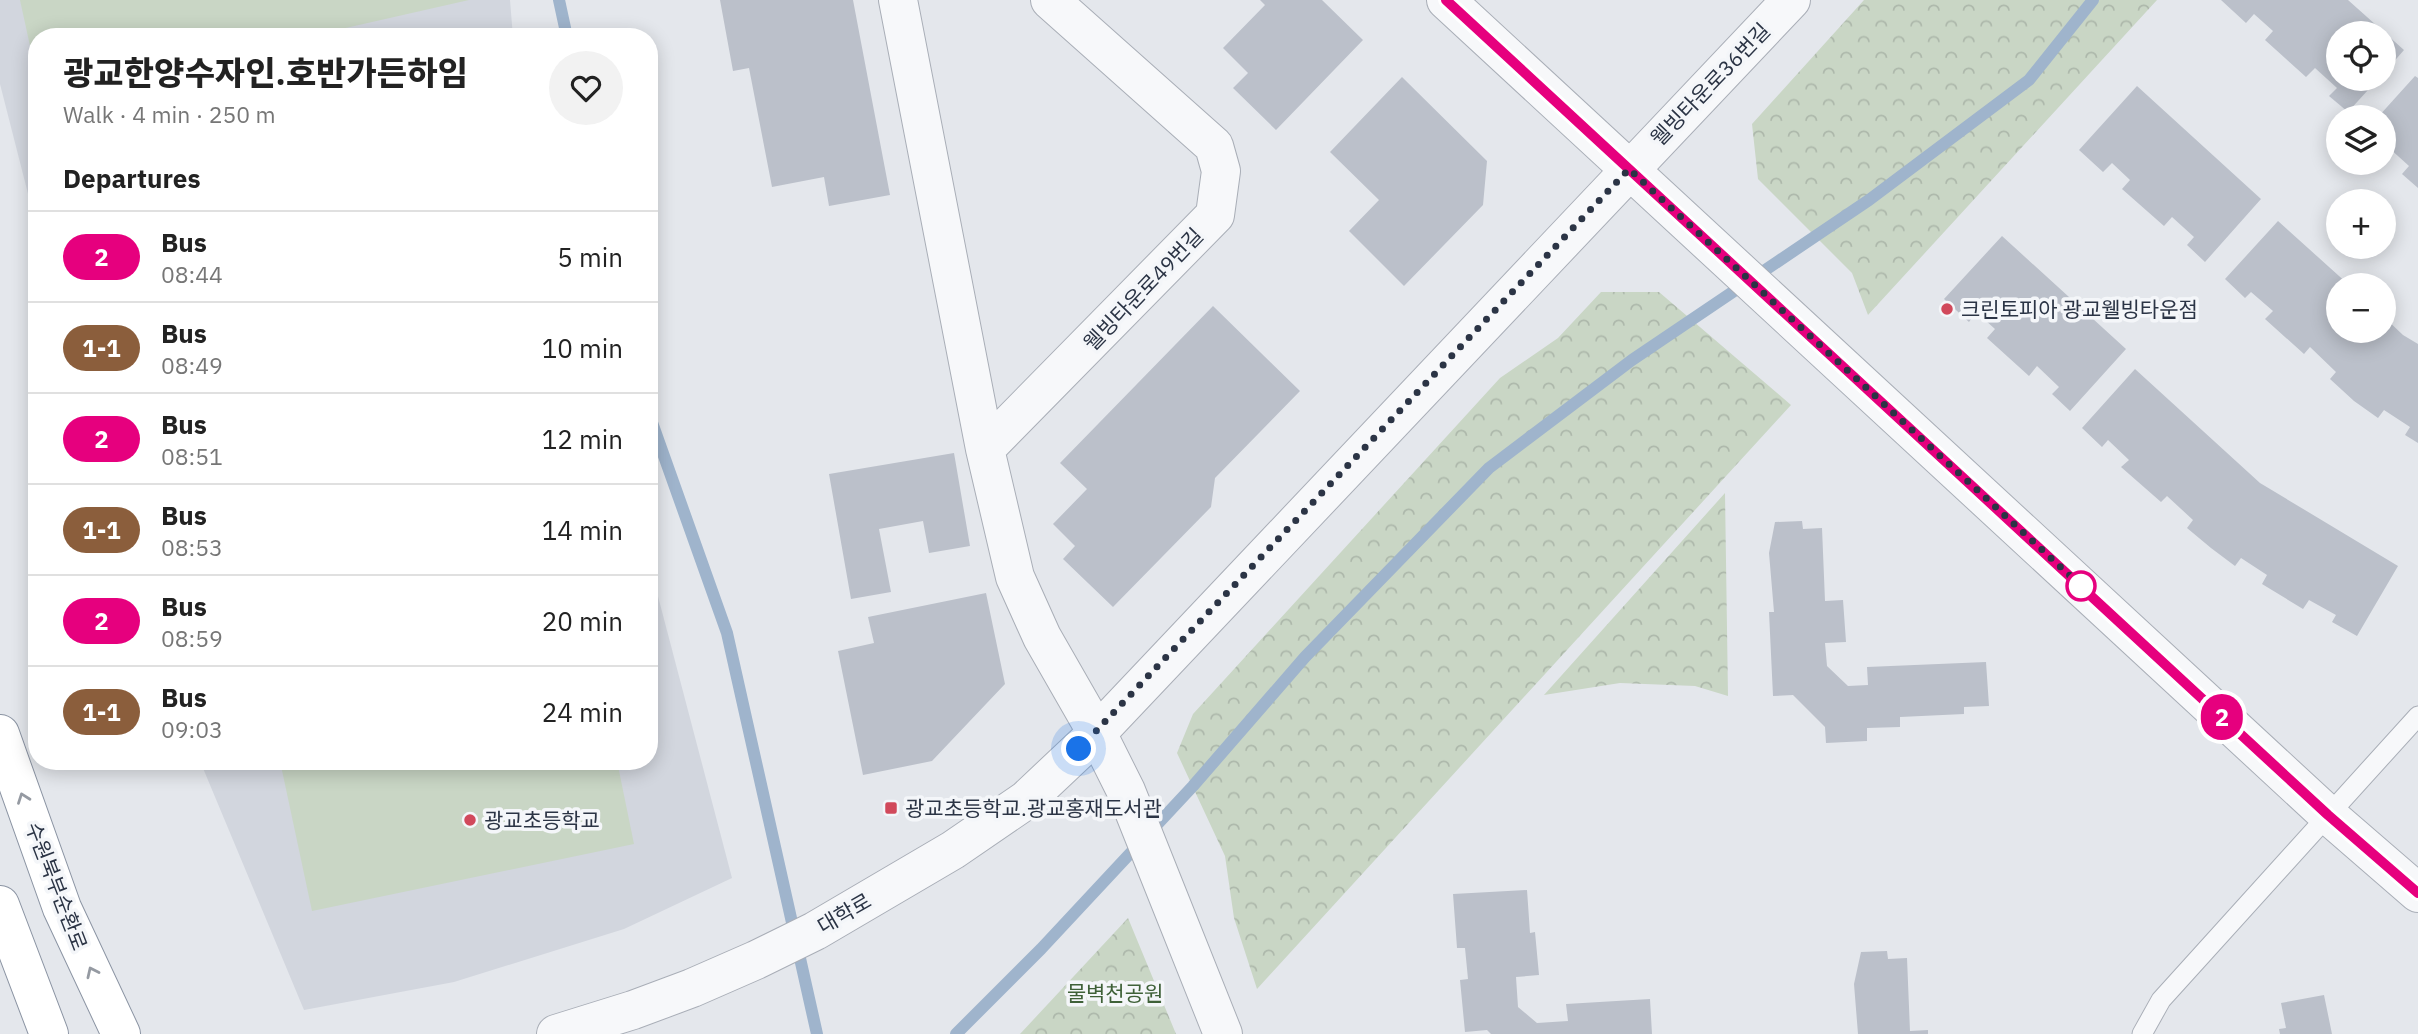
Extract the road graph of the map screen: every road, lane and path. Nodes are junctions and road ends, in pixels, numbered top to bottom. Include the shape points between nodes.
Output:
1 (898, 0) edge
2 (1050, 0) edge
3 (1446, 0) edge
4 (1791, 0) edge
5 (1629, 169) junction
6 (985, 449) junction
7 (2418, 716) edge
8 (1097, 733) junction
9 (0, 734) edge
10 (2328, 815) junction
11 (2418, 893) edge
12 (6, 922) edge
13 (50, 1034) edge
14 (121, 1034) edge
15 (556, 1034) edge
16 (1223, 1034) edge
17 (2142, 1034) edge

1 - 6 street
2 - 6 street, 웰빙타운로49번길 via 1214,145 1221,171 1215,215
3 - 5 street
4 - 5 street, 웰빙타운로36번길
5 - 8 street, 대학로
5 - 10 street
6 - 8 street via 1015,577 1042,637
7 - 10 lane
8 - 15 street, 대학로 via 1026,800 953,850 815,931 633,1010
8 - 16 street via 1126,791
14 -> 9 highway, 수원북부순환로 via 62,908
10 - 11 street
10 - 17 lane via 2161,1000
12 - 13 highway

